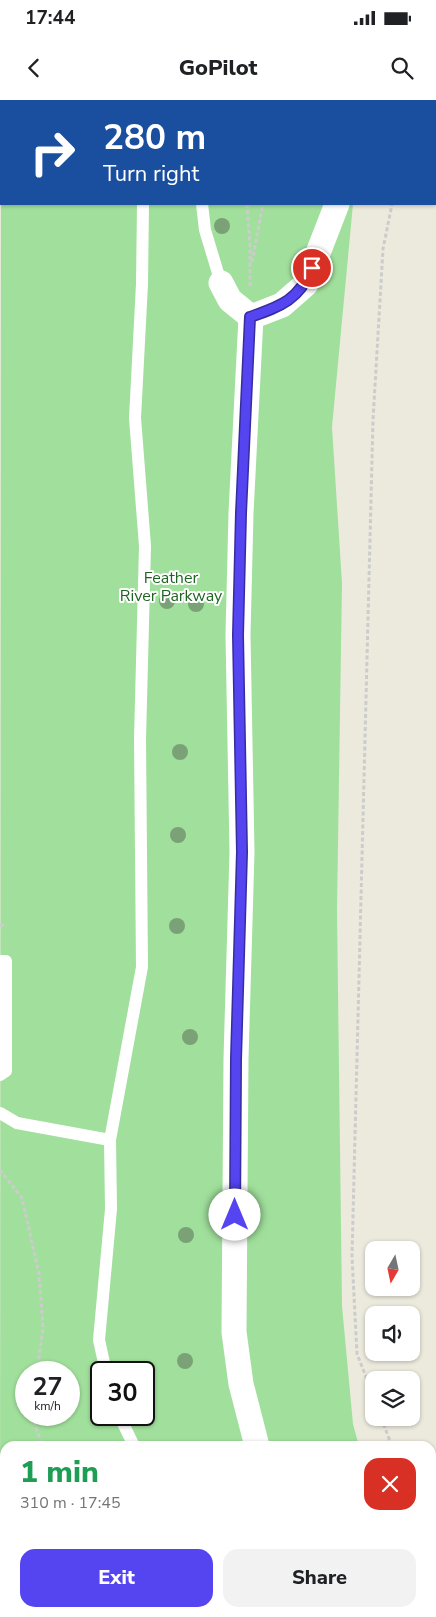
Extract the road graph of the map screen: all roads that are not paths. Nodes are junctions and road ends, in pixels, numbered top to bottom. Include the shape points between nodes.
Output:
1 (143, 205) edge
2 (202, 205) edge
3 (338, 205) edge
4 (221, 283) joint
5 (250, 317) junction
6 (0, 961) edge
7 (0, 1075) edge
8 (0, 1113) edge
9 (110, 1140) junction
10 (104, 1361) edge
11 (124, 1426) edge
12 (132, 1441) edge
13 (256, 1441) edge

1 - 9 lane via 135,418 145,546 140,738 142,967
2 - 4 lane
3 - 5 street via 306,284 282,305
4 - 5 street via 230,300
5 - 13 street via 238,635 242,852 236,1059 234,1332 241,1384
6 - 7 lane via 6,961 6,1072
8 - 9 lane via 17,1123
9 - 10 lane via 111,1209 99,1340
11 - 12 lane

